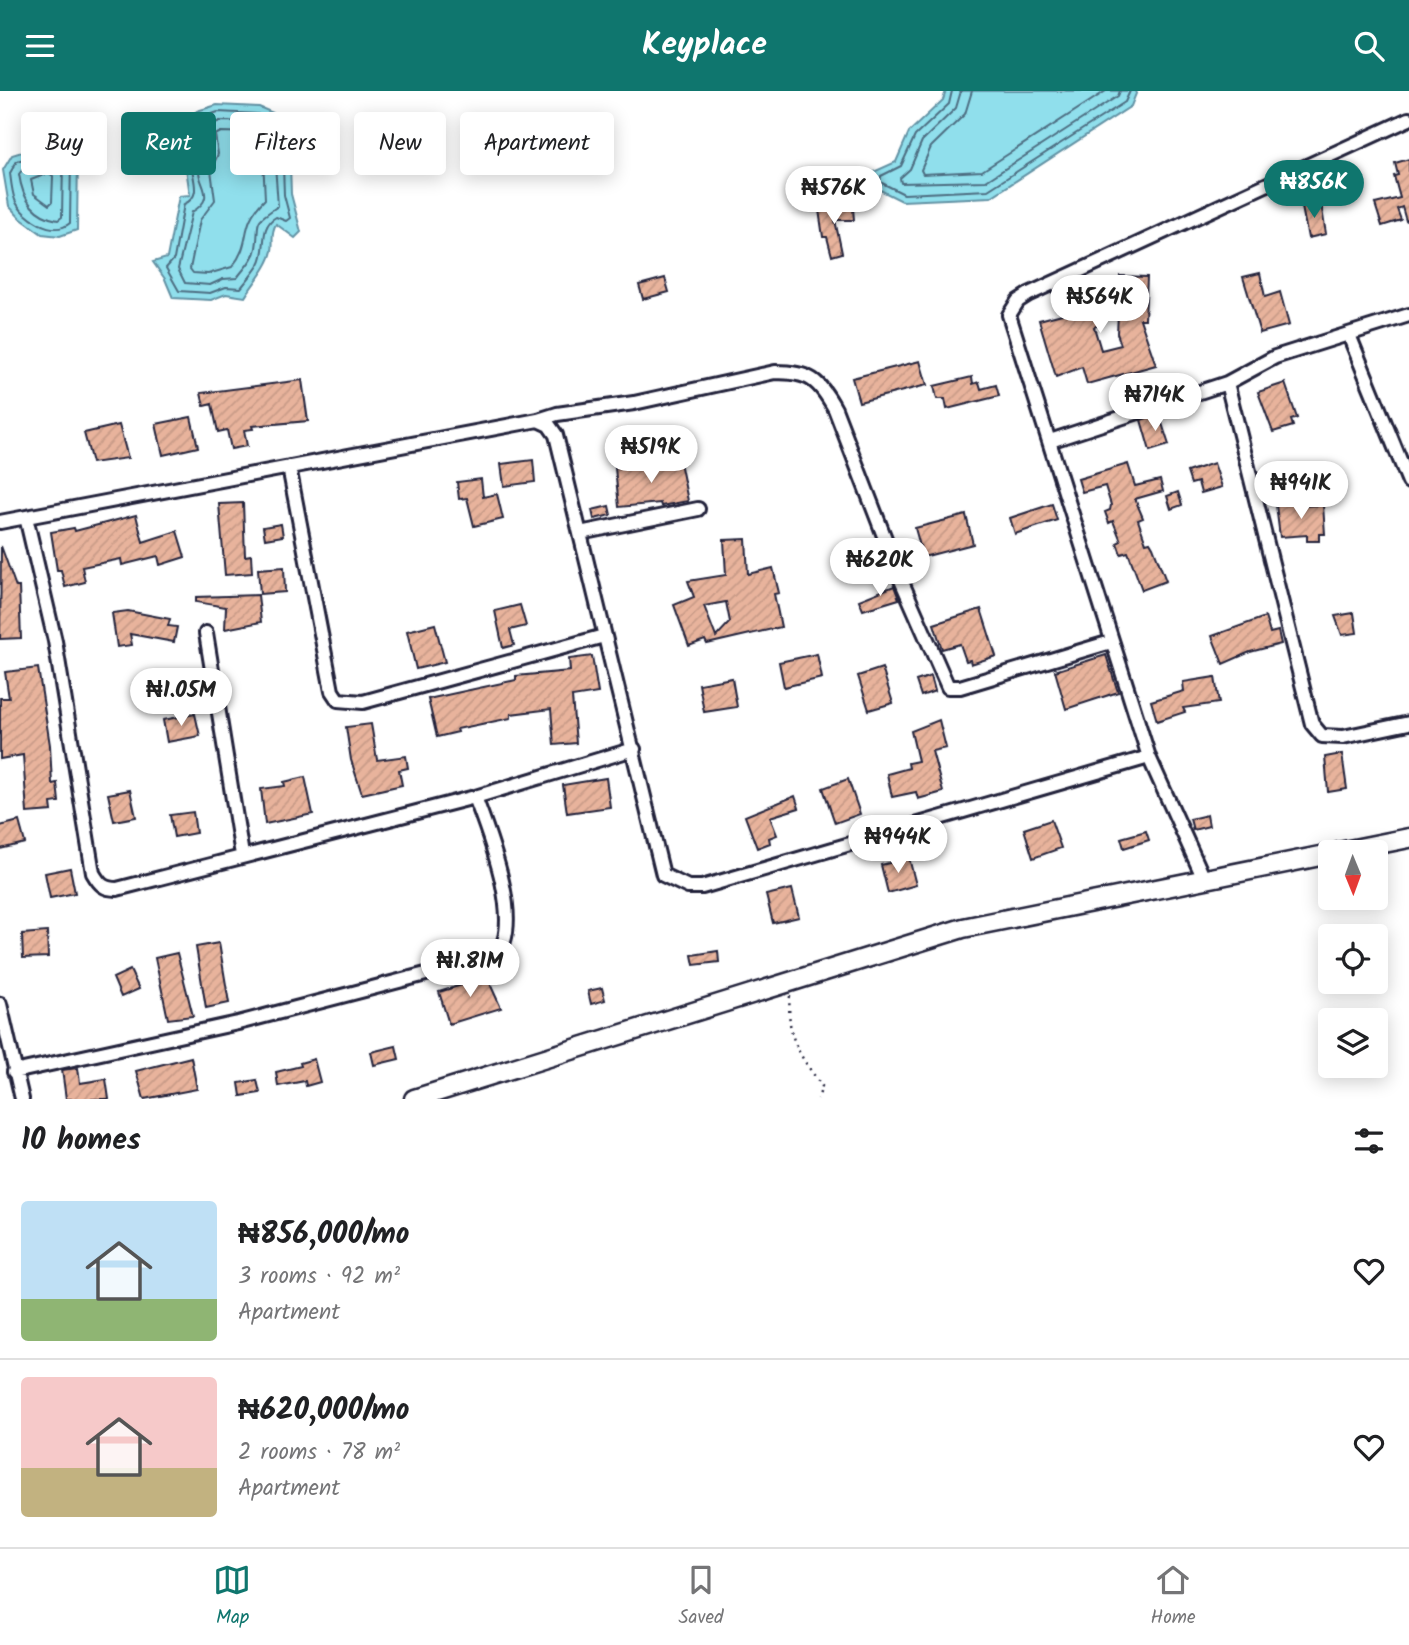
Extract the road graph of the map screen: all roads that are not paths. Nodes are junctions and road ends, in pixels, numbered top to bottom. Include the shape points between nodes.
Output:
1 (1409, 119) edge
2 (1409, 315) edge
3 (1349, 335) junction
4 (1227, 383) junction
5 (538, 420) junction
6 (1050, 441) junction
7 (289, 467) junction
8 (1409, 482) edge
9 (698, 509) dead end
10 (26, 517) junction
11 (0, 522) edge
12 (580, 533) junction
13 (206, 633) dead end
14 (604, 636) junction
15 (1111, 642) junction
16 (1409, 723) edge
17 (634, 749) junction
18 (1149, 757) junction
19 (475, 797) junction
20 (1409, 838) edge
21 (1388, 842) edge
22 (242, 855) junction
23 (1318, 856) edge
24 (1204, 879) junction
25 (0, 1004) edge
26 (14, 1072) junction
27 (22, 1099) edge
28 (414, 1099) edge

1 - 6 street via 1017,301 1009,314
2 - 3 street
3 - 4 street via 1275,357
3 - 8 street
4 - 6 street
4 - 16 street via 1312,724 1322,736 1343,737
5 - 7 street
5 - 12 street via 556,435
5 - 15 street via 775,372 798,372 822,385 835,409 948,687
6 - 15 street
7 - 10 street
7 - 14 street via 332,691 338,700 363,702
9 - 12 street
10 - 11 street
10 - 22 street via 55,641 93,873 99,884 117,889
12 - 14 street
13 - 22 street
14 - 17 street
15 - 18 street
17 - 18 street via 663,875 688,887 702,887
17 - 19 street
18 - 24 street
19 - 22 street
19 - 26 street via 491,839 508,925 503,949 495,956 239,1023
20 - 21 main road
23 - 24 main road
24 - 28 main road via 963,928
25 - 26 street
26 - 27 street

